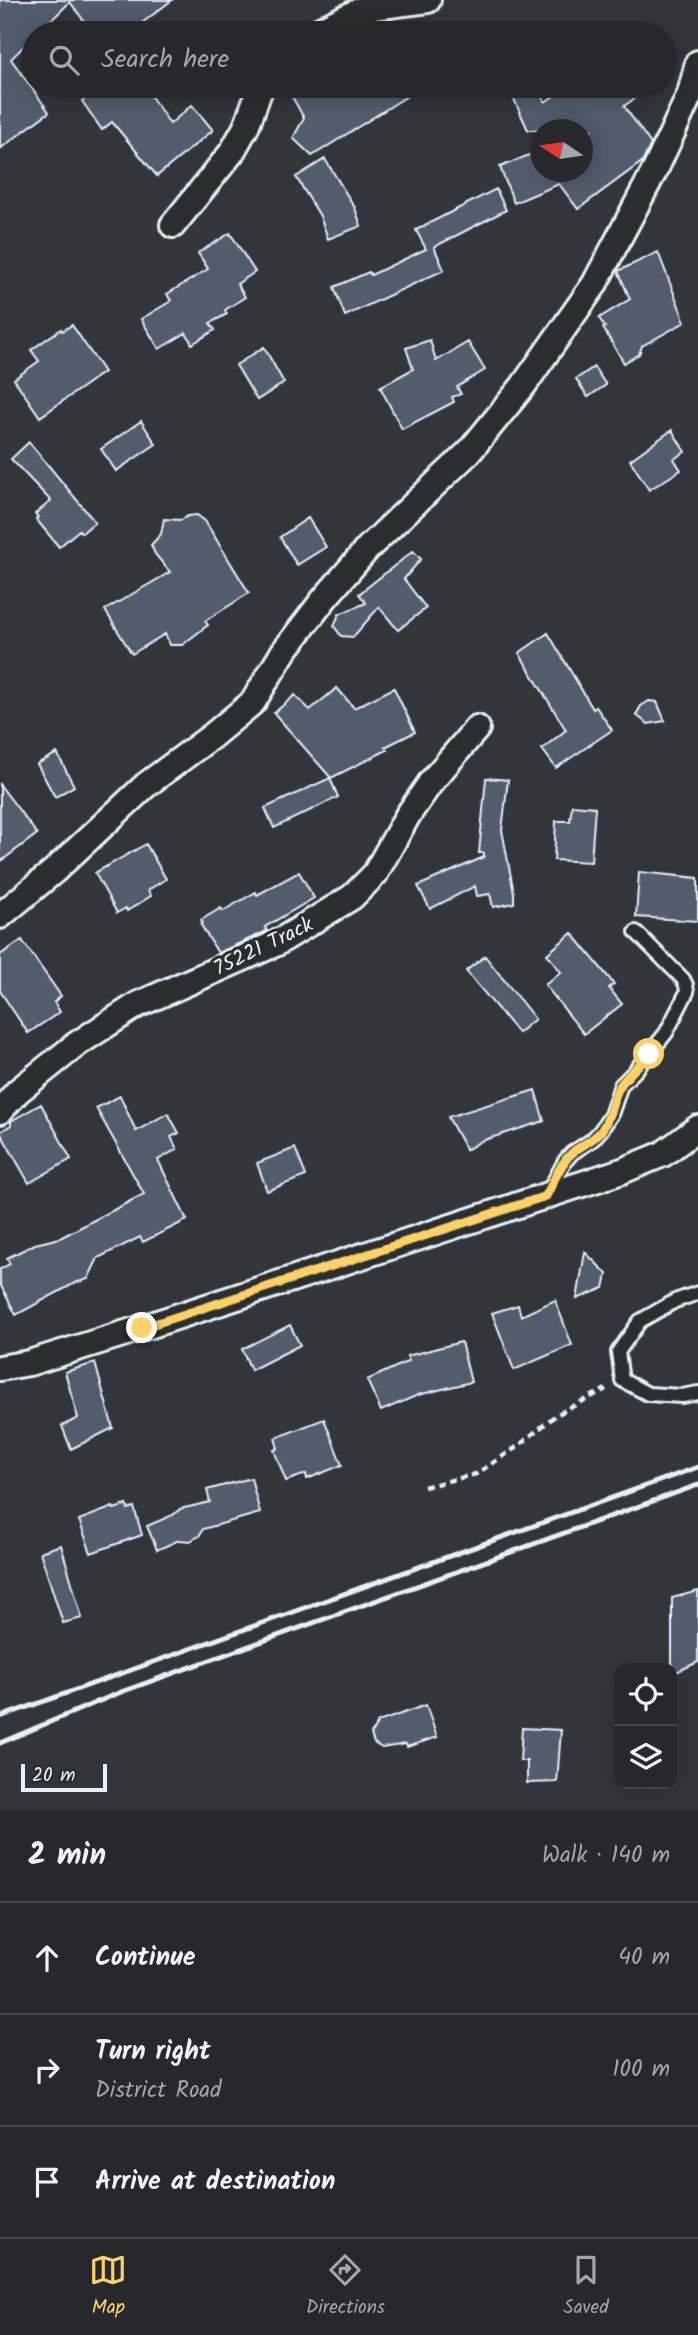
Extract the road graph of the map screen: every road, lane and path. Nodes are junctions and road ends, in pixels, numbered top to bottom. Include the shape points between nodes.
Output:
1 (428, 0) edge
2 (338, 21) edge
3 (698, 63) edge
4 (257, 98) edge
5 (173, 225) dead end
6 (477, 729) dead end
7 (0, 916) edge
8 (636, 932) dead end
9 (0, 1111) edge
10 (698, 1128) edge
11 (546, 1196) junction
12 (698, 1293) edge
13 (0, 1368) edge
14 (622, 1380) junction
15 (698, 1393) edge
16 (424, 1487) dead end

1 - 2 street via 365,8
3 - 7 street via 690,94 656,167 594,285 523,386 469,452 368,548 324,598 253,702 146,785
4 - 5 street via 232,152
6 - 9 street, 75221 Track via 431,782 375,874 352,897 277,943 137,1005 77,1044
8 - 11 lane via 683,979 687,992 666,1034 621,1085 601,1130 565,1161
10 - 11 street via 663,1154
11 - 13 street via 130,1332
12 - 14 lane via 640,1321 618,1352
14 - 15 lane via 648,1394
14 - 16 path via 556,1415 475,1474

